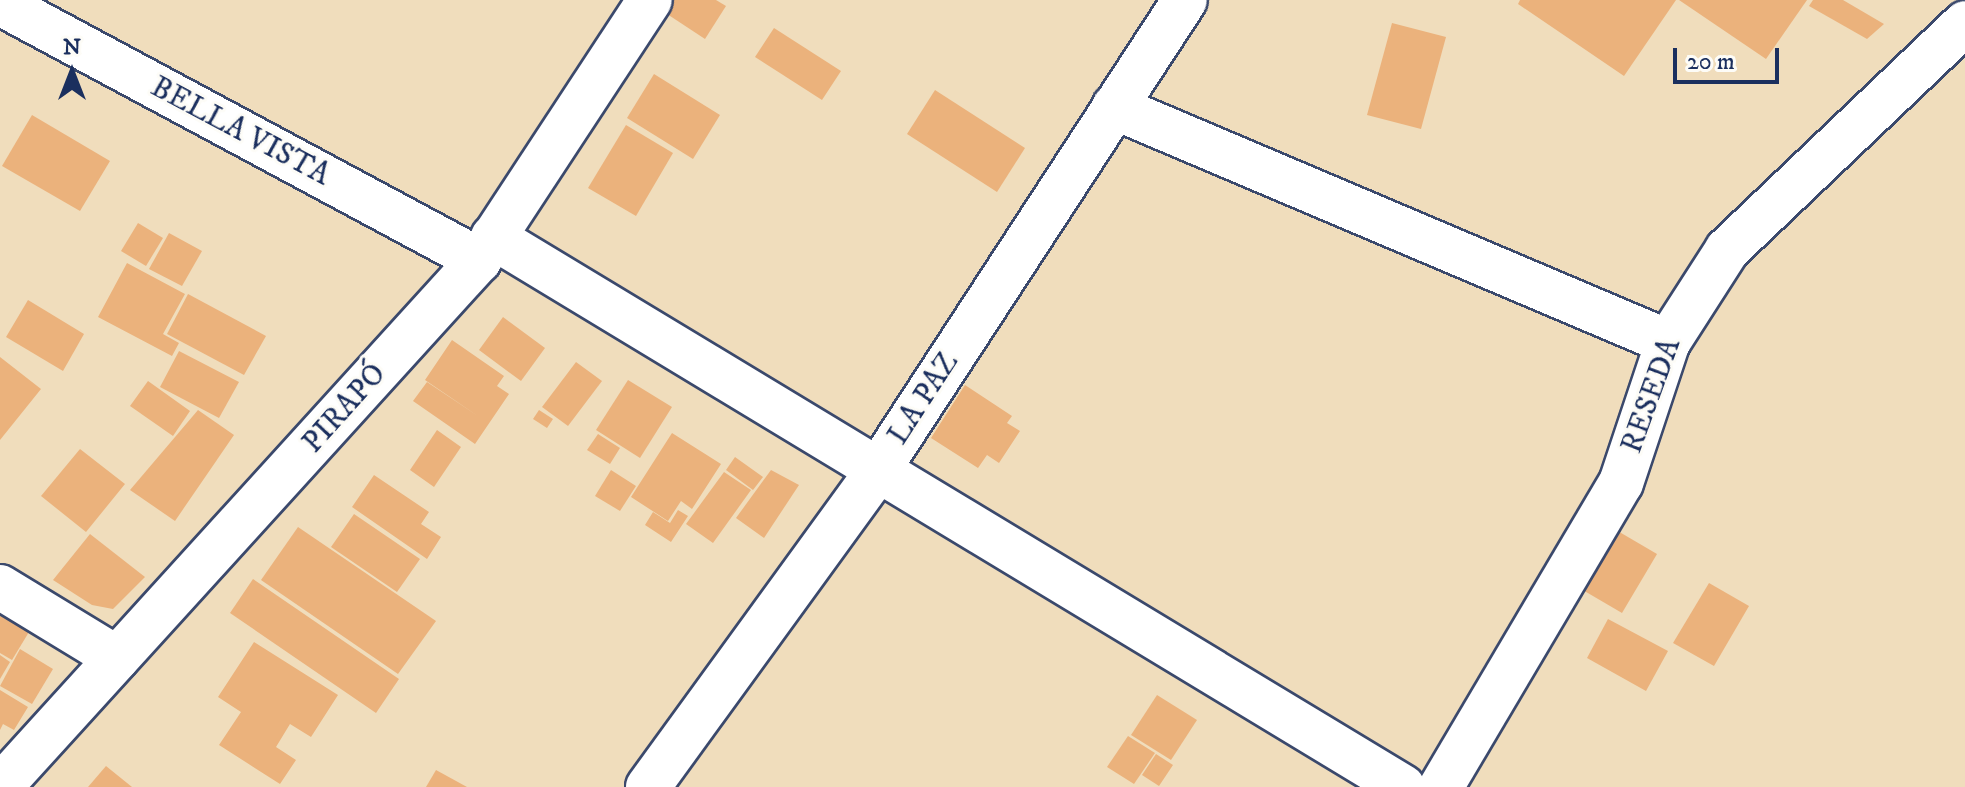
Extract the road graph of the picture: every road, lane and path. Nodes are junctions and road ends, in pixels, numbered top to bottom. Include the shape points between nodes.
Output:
1 (650, 0) edge
2 (1185, 0) edge
3 (0, 3) edge
4 (1965, 23) edge
5 (1114, 107) junction
6 (486, 248) junction
7 (1668, 342) junction
8 (878, 470) junction
9 (0, 587) edge
10 (117, 658) junction
11 (0, 787) edge
12 (648, 787) edge
13 (1403, 787) edge
14 (1441, 787) edge

1 - 6 street, PIRAPÓ
2 - 5 street, LA PAZ
3 - 6 street, BELLA VISTA
4 - 7 street, RESEDA via 1727,250
5 - 7 street
5 - 8 street, LA PAZ
6 - 8 street, BELLA VISTA
6 - 10 street, PIRAPÓ
7 - 14 street, RESEDA via 1621,483
8 - 12 street, LA PAZ
8 - 13 street, BELLA VISTA
9 - 10 street
10 - 11 street, PIRAPÓ

